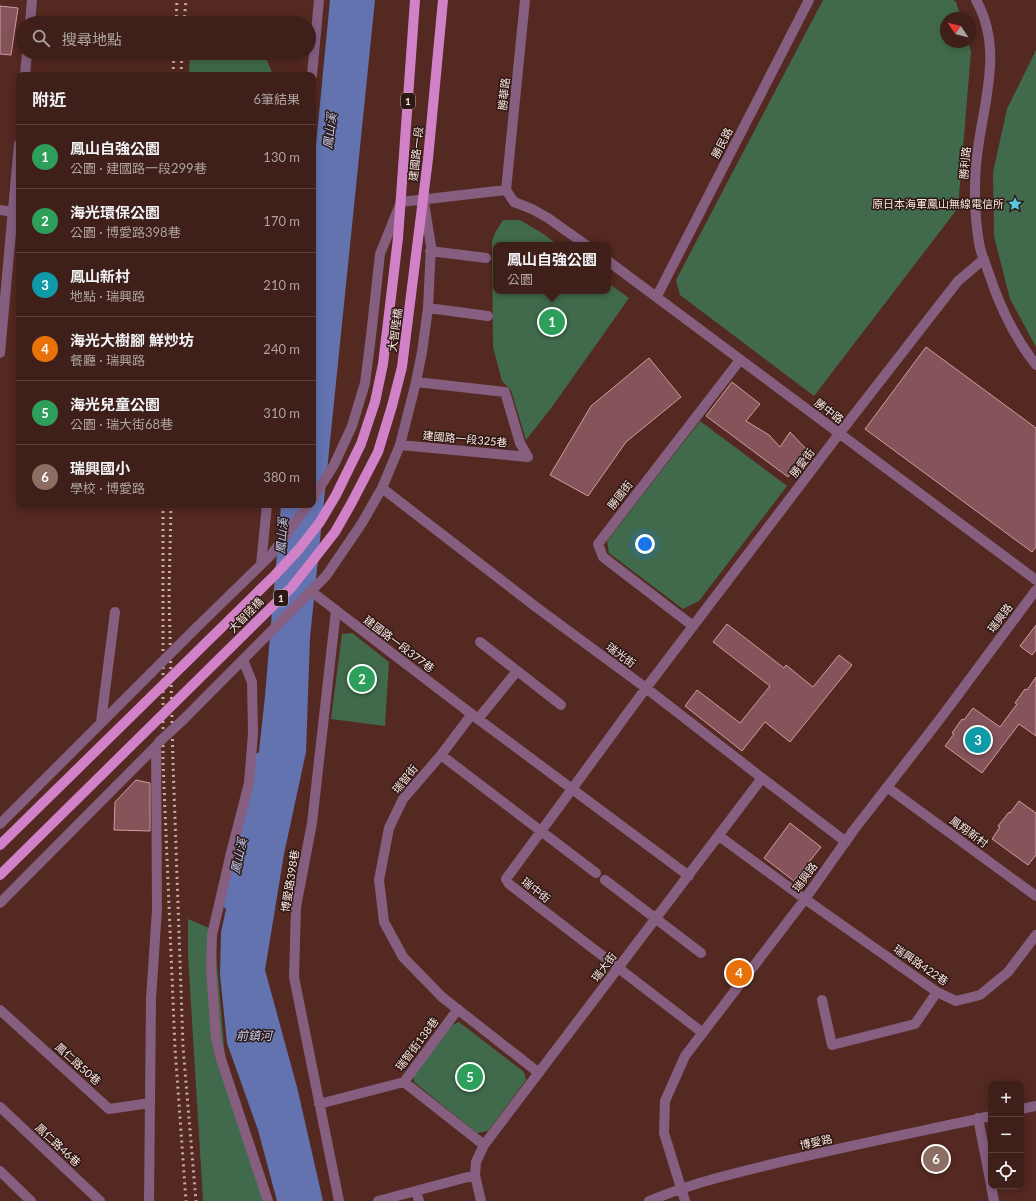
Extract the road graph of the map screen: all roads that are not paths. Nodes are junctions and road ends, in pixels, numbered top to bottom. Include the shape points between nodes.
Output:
1 (32, 0) edge
2 (319, 0) edge
3 (415, 0) edge
4 (443, 0) edge
5 (525, 0) edge
6 (809, 0) edge
7 (976, 0) edge
8 (31, 16) edge
9 (316, 32) edge
10 (26, 60) edge
11 (313, 60) edge
12 (25, 72) edge
13 (312, 72) edge
14 (16, 178) edge
15 (506, 190) junction
16 (423, 199) junction
17 (401, 202) junction
18 (0, 210) edge
19 (13, 212) junction
20 (398, 238) joint
21 (418, 239) joint
22 (582, 242) edge
23 (430, 251) junction
24 (486, 258) dead end
25 (984, 259) junction
26 (611, 263) edge
27 (657, 296) junction
28 (428, 308) junction
29 (488, 316) dead end
30 (0, 353) edge
31 (740, 360) junction
32 (1036, 366) edge
33 (416, 382) junction
34 (839, 434) junction
35 (400, 445) junction
36 (382, 488) junction
37 (316, 493) edge
38 (267, 508) edge
39 (306, 508) edge
40 (261, 565) junction
41 (1036, 580) edge
42 (1036, 590) edge
43 (309, 595) junction
44 (336, 610) junction
45 (115, 612) dead end
46 (694, 626) junction
47 (480, 642) dead end
48 (243, 660) junction
49 (518, 671) junction
50 (646, 688) junction
51 (561, 705) dead end
52 (475, 717) junction
53 (101, 722) junction
54 (158, 744) junction
55 (441, 755) junction
56 (762, 778) junction
57 (887, 787) junction
58 (572, 790) junction
59 (0, 824) edge
60 (541, 832) junction
61 (719, 836) junction
62 (846, 842) junction
63 (0, 845) edge
64 (596, 873) dead end
65 (0, 875) edge
66 (689, 876) junction
67 (605, 880) dead end
68 (1036, 896) edge
69 (805, 899) junction
70 (0, 903) edge
71 (656, 919) junction
72 (1036, 935) edge
73 (701, 954) dead end
74 (618, 968) junction
75 (937, 992) junction
76 (822, 1000) dead end
77 (0, 1010) edge
78 (458, 1010) junction
79 (703, 1033) junction
80 (539, 1073) junction
81 (404, 1082) junction
82 (150, 1103) junction
83 (319, 1104) junction
84 (1036, 1106) edge
85 (0, 1107) edge
86 (1024, 1108) edge
87 (988, 1116) edge
88 (978, 1118) junction
89 (484, 1145) junction
90 (988, 1170) edge
91 (0, 1171) edge
92 (475, 1174) junction
93 (682, 1188) junction
94 (992, 1189) edge
95 (416, 1191) junction
96 (31, 1201) edge
97 (100, 1201) edge
98 (149, 1201) edge
99 (268, 1201) edge
100 (339, 1201) edge
101 (378, 1201) edge
102 (419, 1201) edge
103 (481, 1201) edge
104 (649, 1201) edge
105 (686, 1201) edge
106 (994, 1201) edge

1 - 8 street
2 - 9 street
3 - 17 main road, 建國路一段 / 1
4 - 16 main road, 建國路一段 / 1
5 - 15 street, 勝華路
6 - 27 street, 勝民路
7 - 25 street, 勝利路 via 983,12 989,36 991,64 976,167 975,193 979,243
10 - 12 street
11 - 13 street
14 - 19 street
15 - 16 street
15 - 22 street via 514,202 548,218
16 - 17 street
16 - 21 main road, 建國路一段 / 1
16 - 23 street
17 - 20 main road, 建國路一段 / 1
17 - 37 street via 380,254 365,383 352,426 334,465
18 - 19 street
19 - 30 street
20 - 63 main road, 大智陸橋 / 1, bridge via 384,364 375,402 361,444 320,522 275,575
21 - 65 main road, 大智陸橋 / 1, bridge via 402,367 392,406 378,452 335,532 291,588
23 - 24 street
23 - 28 street
25 - 32 street, 勝利路 via 1005,316
25 - 34 street, 勝愛街 via 958,280
26 - 27 street, 勝中路
27 - 31 street, 勝中路
28 - 29 street
28 - 33 street
31 - 34 street, 勝中路
31 - 46 street, 勝國街 via 598,544 603,557
33 - 35 street
33 - 35 street, 建國路一段325巷 via 505,392 520,444 528,457
34 - 41 street, 勝中路
34 - 46 street, 勝愛街
35 - 36 street
36 - 43 street via 326,576
36 - 50 street, 瑞光街
38 - 40 street
39 - 40 street
40 - 53 street, bridge
42 - 57 street, 瑞興路
43 - 44 street, 建國路一段377巷
43 - 48 street
44 - 52 street, 建國路一段377巷
44 - 83 street, 博愛路398巷 via 312,823 296,907 294,977
45 - 53 street
46 - 50 street, 勝愛街
47 - 49 street
48 - 54 street, bridge
48 - 99 street via 252,682 253,733 249,783 212,935 211,969 216,1038 221,1059
49 - 51 street
49 - 52 street, 瑞智街
50 - 56 street, 瑞光街
50 - 58 street, 瑞中街
52 - 55 street, 瑞智街
52 - 58 street
53 - 59 street
54 - 70 street
54 - 82 street via 157,909 151,999
55 - 60 street
55 - 78 street, 瑞智街 via 400,805 389,828 379,880 384,922 403,957
56 - 61 street, 瑞大街
56 - 62 street, 瑞光街
57 - 62 street, 瑞興路
57 - 68 street, 鳳翔新村
58 - 60 street, 瑞中街
58 - 66 street
60 - 64 street
60 - 74 street, 瑞中街 via 506,879 509,884
61 - 66 street, 瑞大街
61 - 69 street, 瑞興路422巷
62 - 69 street, 瑞興路
66 - 71 street, 瑞大街
67 - 71 street
69 - 75 street, 瑞興路422巷
69 - 79 street, 瑞興路
71 - 73 street
71 - 74 street, 瑞大街
72 - 75 street, 瑞興路422巷 via 1008,972 980,995 956,1001
74 - 79 street, 瑞中街
74 - 80 street, 瑞大街
75 - 76 street via 915,1024 832,1045
77 - 82 street, 鳳仁路50巷 via 110,1109
78 - 80 street, 瑞智街
78 - 81 street, 瑞智街138巷
79 - 93 street, 瑞興路 via 685,1056 665,1101 664,1133
80 - 89 street, 瑞大街
81 - 83 street, 瑞智街138巷
81 - 89 street
82 - 98 street
83 - 100 street, 博愛路398巷
84 - 86 street
85 - 97 street, 鳳仁路46巷
87 - 88 street, 博愛路
88 - 90 street
88 - 93 street, 博愛路 via 725,1175
89 - 92 street, 瑞大街 via 476,1162
91 - 96 street
92 - 95 street
92 - 103 street
93 - 104 street, 博愛路
93 - 105 street, 瑞興路
94 - 106 street
95 - 101 street
95 - 102 street

